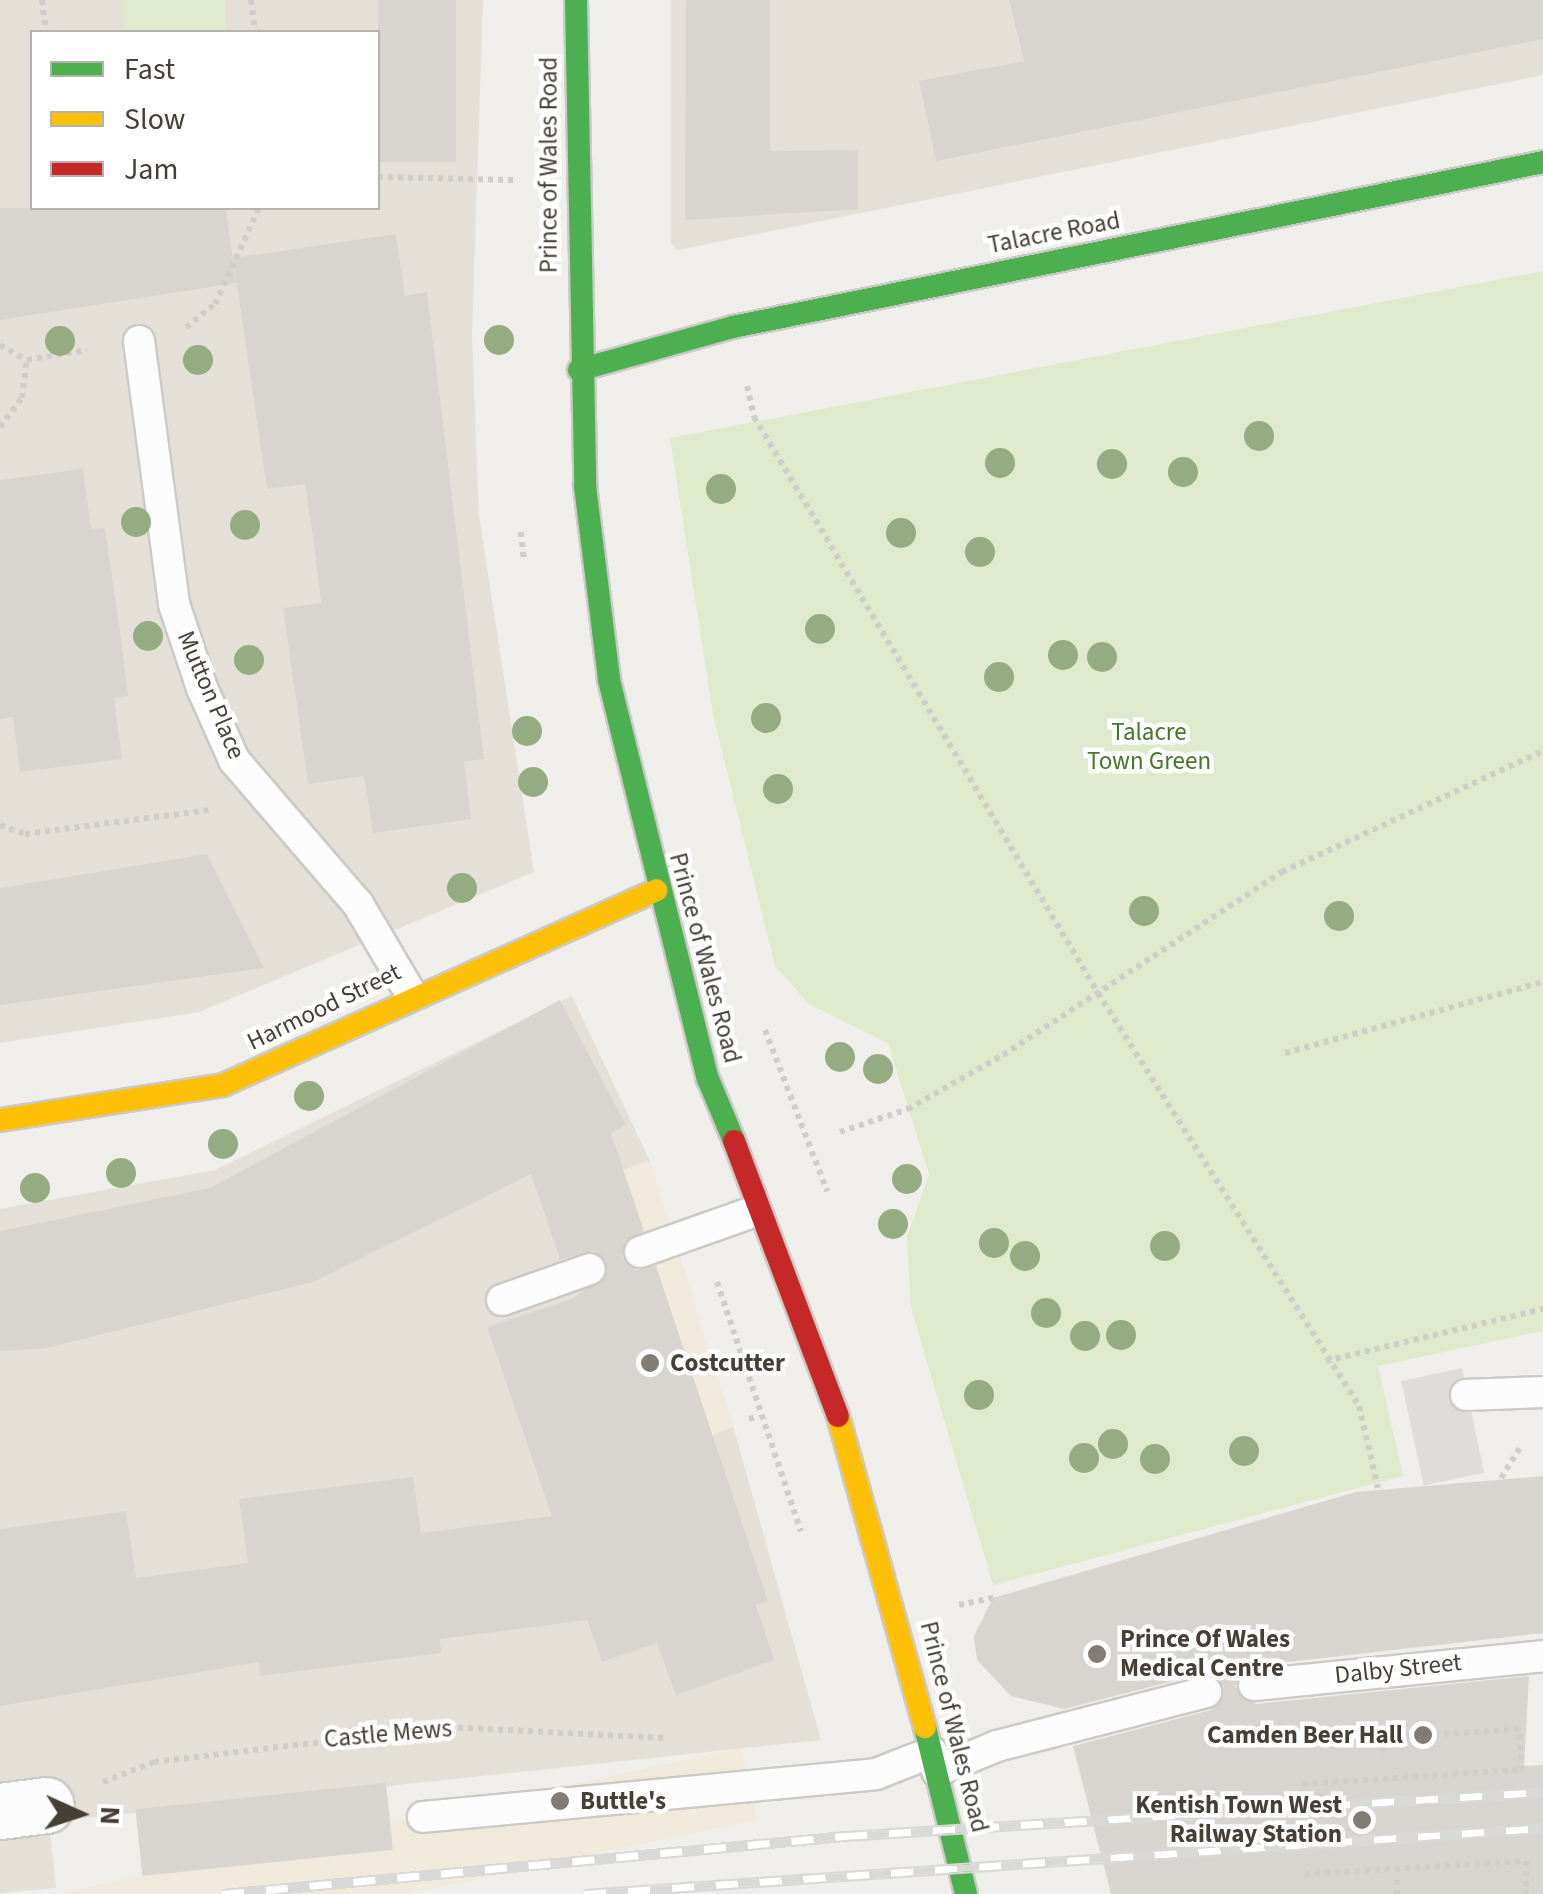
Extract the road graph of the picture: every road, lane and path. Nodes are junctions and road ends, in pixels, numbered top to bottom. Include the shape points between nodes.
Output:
1 (42, 0) edge
2 (251, 0) edge
3 (576, 0) edge
4 (46, 30) edge
5 (254, 30) edge
6 (1543, 162) edge
7 (380, 177) edge
8 (576, 181) junction
9 (734, 326) junction
10 (139, 341) dead end
11 (27, 360) dead end
12 (579, 370) junction
13 (0, 428) edge
14 (1543, 751) edge
15 (271, 802) junction
16 (0, 825) edge
17 (656, 890) junction
18 (1543, 982) edge
19 (1098, 993) junction
20 (411, 994) junction
21 (1284, 1053) dead end
22 (0, 1120) edge
23 (840, 1132) dead end
24 (756, 1210) junction
25 (640, 1252) dead end
26 (590, 1269) dead end
27 (502, 1300) dead end
28 (1543, 1309) edge
29 (1326, 1361) junction
30 (1543, 1392) edge
31 (1466, 1395) dead end
32 (1520, 1448) dead end
33 (1501, 1478) dead end
34 (1378, 1488) dead end
35 (1543, 1656) edge
36 (1254, 1685) dead end
37 (1206, 1692) dead end
38 (672, 1737) dead end
39 (1384, 1756) dead end
40 (935, 1761) junction
41 (1303, 1784) dead end
42 (23, 1808) edge
43 (424, 1817) dead end
44 (1305, 1874) dead end
45 (1396, 1880) dead end
46 (966, 1894) edge
47 (1397, 1894) edge
48 (1526, 1894) edge

1 - 4 path
2 - 5 path
3 - 8 street, Prince of Wales Road
6 - 9 street, Talacre Road
7 - 8 path
8 - 12 street, Prince of Wales Road
9 - 12 street, Talacre Road
9 - 19 path via 754,417
10 - 15 lane, Mutton Place via 174,604 234,760
11 - 13 path via 22,398
12 - 17 street, Prince of Wales Road via 598,619
14 - 19 path via 1282,872
15 - 16 path via 25,834
15 - 20 lane, Mutton Place via 358,904
17 - 20 street, Harmood Street
17 - 24 street, Prince of Wales Road
18 - 21 path
19 - 23 path via 908,1109
19 - 29 path
20 - 22 street, Harmood Street via 223,1085
24 - 25 lane
24 - 40 street, Prince of Wales Road via 815,1340
26 - 27 lane
28 - 29 path
29 - 34 path via 1359,1406
30 - 31 lane
32 - 33 path
35 - 36 lane, Dalby Street
37 - 40 lane
38 - 42 path, Castle Mews via 448,1726 276,1744 154,1762
39 - 41 path via 1382,1738 1519,1728 1522,1770
40 - 43 lane via 876,1774
40 - 46 street, Prince of Wales Road
44 - 48 path via 1526,1861
45 - 47 path

